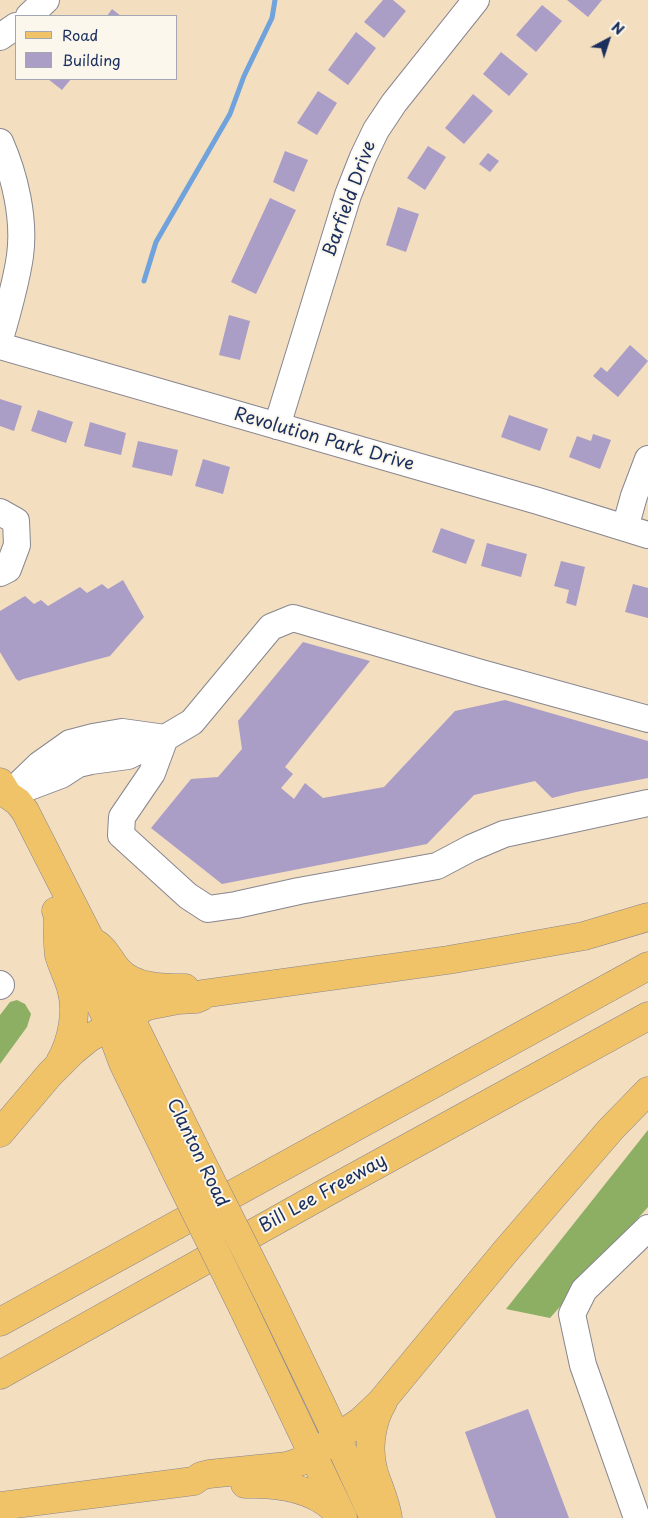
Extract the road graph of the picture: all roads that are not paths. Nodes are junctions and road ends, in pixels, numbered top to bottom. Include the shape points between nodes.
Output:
1 (46, 0) edge
2 (476, 0) edge
3 (30, 15) edge
4 (15, 27) edge
5 (0, 37) edge
6 (0, 142) edge
7 (0, 339) edge
8 (0, 346) edge
9 (277, 426) junction
10 (648, 459) edge
11 (0, 512) edge
12 (636, 531) edge
13 (0, 573) edge
14 (648, 719) edge
15 (165, 738) junction
16 (4, 788) edge
17 (648, 803) edge
18 (58, 916) junction
19 (648, 917) edge
20 (92, 942) junction
21 (648, 966) edge
22 (202, 994) junction
23 (648, 1016) edge
24 (119, 1020) junction
25 (57, 1067) junction
26 (648, 1091) edge
27 (0, 1133) edge
28 (648, 1228) edge
29 (0, 1322) edge
30 (0, 1375) edge
31 (387, 1396) junction
32 (337, 1438) junction
33 (313, 1454) junction
34 (194, 1481) junction
35 (0, 1506) edge
36 (342, 1518) edge
37 (374, 1518) edge
38 (388, 1518) edge
39 (637, 1518) edge

1 - 3 street
2 - 9 street, Barfield Drive via 394,102 363,157
4 - 5 street
6 - 7 street via 13,178 21,237 15,283
8 - 9 street, Revolution Park Drive
9 - 12 street, Revolution Park Drive
10 - 12 street via 634,496
11 - 13 street via 16,521 16,545 8,569
14 - 15 street via 293,618 271,627 192,722
15 - 16 street via 122,732 70,743
15 - 17 street via 152,773 122,817 121,835 188,896 208,909 437,866 504,834
16 - 18 main road, Clanton Road via 11,818
16 - 20 main road, Clanton Road via 25,811
18 - 24 main road, Clanton Road
18 - 25 main road via 59,955 72,988 74,1004 71,1035
19 - 22 main road via 584,936 506,950
20 - 22 main road via 102,949 118,971 131,980 154,987 196,989
20 - 24 main road, Clanton Road
21 - 29 main road
22 - 24 main road via 196,999 152,1004
23 - 30 main road, Bill Lee Freeway
24 - 25 main road via 80,1045
24 - 32 main road, Clanton Road, bridge via 195,1149
24 - 33 main road, Clanton Road, bridge via 123,1063
25 - 27 main road
26 - 31 main road via 505,1252
28 - 39 street via 584,1290 572,1314 583,1365
31 - 32 main road
31 - 38 main road via 376,1417 371,1449 374,1473
32 - 33 main road
32 - 37 main road, Clanton Road
33 - 34 main road via 294,1464 209,1474
33 - 36 main road, Clanton Road
34 - 35 main road
34 - 36 main road via 210,1486 259,1484 289,1487 318,1497

